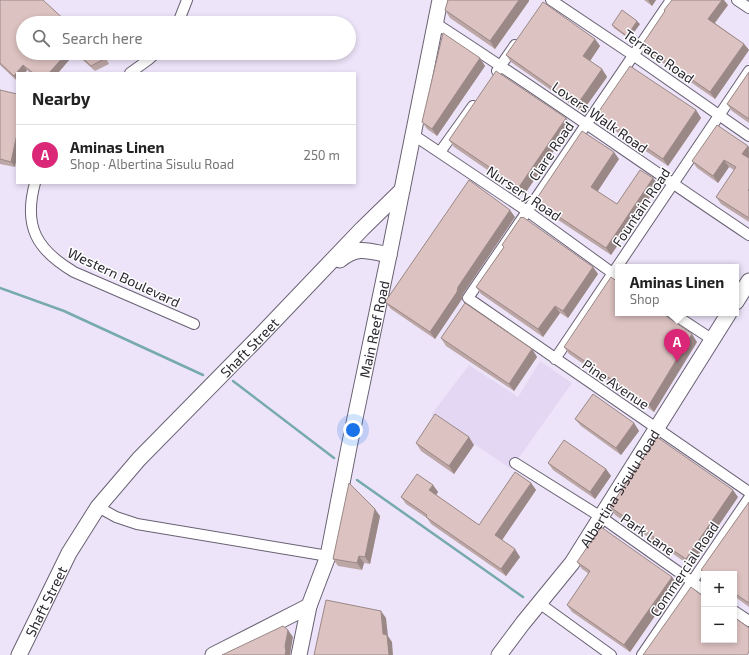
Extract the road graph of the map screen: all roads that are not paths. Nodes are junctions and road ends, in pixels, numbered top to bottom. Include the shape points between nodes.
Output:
1 (187, 0) edge
2 (551, 0) edge
3 (671, 0) edge
4 (737, 0) edge
5 (439, 1) edge
6 (749, 8) edge
7 (181, 16) edge
8 (434, 23) junction
9 (519, 39) edge
10 (633, 55) junction
11 (148, 60) edge
12 (501, 65) junction
13 (749, 71) edge
14 (131, 72) edge
15 (492, 78) edge
16 (479, 96) edge
17 (718, 115) junction
18 (586, 124) junction
19 (412, 134) junction
20 (749, 136) edge
21 (440, 152) junction
22 (35, 184) edge
23 (673, 185) junction
24 (402, 190) junction
25 (527, 212) junction
26 (749, 235) edge
27 (389, 255) junction
28 (624, 264) edge
29 (615, 275) edge
30 (317, 277) junction
31 (615, 277) edge
32 (749, 281) edge
33 (739, 297) edge
34 (468, 298) joint
35 (677, 316) edge
36 (727, 316) edge
37 (194, 324) dead end
38 (713, 340) junction
39 (555, 359) junction
40 (657, 429) junction
41 (515, 462) dead end
42 (749, 492) edge
43 (749, 498) edge
44 (98, 507) junction
45 (601, 517) junction
46 (328, 556) junction
47 (692, 582) junction
48 (701, 588) edge
49 (539, 603) junction
50 (309, 606) junction
51 (737, 613) edge
52 (749, 621) edge
53 (19, 655) edge
54 (213, 655) edge
55 (299, 655) edge
56 (499, 655) edge
57 (611, 655) edge
58 (642, 655) edge

1 - 7 street
2 - 10 street, Terrace Road
3 - 10 street, Clare Road
4 - 6 street
5 - 8 main road, Main Reef Road
8 - 12 street, Lovers Walk Road
8 - 19 main road, Main Reef Road
9 - 12 street
10 - 17 street, Terrace Road
10 - 18 street, Clare Road
11 - 14 street
12 - 15 street
12 - 18 street, Lovers Walk Road
13 - 17 street, Fountain Road
16 - 21 street
17 - 20 street, Terrace Road
17 - 23 street, Fountain Road
18 - 23 street, Lovers Walk Road
18 - 25 street, Clare Road
19 - 21 street, Nursery Road
19 - 24 main road, Main Reef Road
21 - 25 street, Nursery Road
22 - 37 street, Western Boulevard via 30,210 31,222 40,244 53,258 74,272
23 - 26 street, Lovers Walk Road
23 - 28 street, Fountain Road
24 - 27 main road, Main Reef Road
24 - 30 main road, Shaft Street
25 - 29 street, Nursery Road
25 - 34 street, Clare Road
27 - 30 main road via 362,250 352,251
27 - 46 main road, Main Reef Road
30 - 44 main road, Shaft Street via 138,459
31 - 39 street, Fountain Road
32 - 33 main road
34 - 39 street, Pine Avenue
35 - 38 street
36 - 38 main road, Albertina Sisulu Road
38 - 40 main road, Albertina Sisulu Road
39 - 40 street, Pine Avenue
40 - 42 street, Pine Avenue
40 - 45 main road, Albertina Sisulu Road
41 - 45 street, Park Lane
43 - 47 street, Commercial Road
44 - 46 street via 137,524
44 - 53 main road, Shaft Street via 69,553
45 - 47 street, Park Lane
45 - 49 main road, Albertina Sisulu Road via 572,563
46 - 50 main road, Main Reef Road
47 - 48 street, Park Lane
47 - 58 street, Commercial Road
49 - 56 main road, Albertina Sisulu Road
49 - 57 street
50 - 54 main road
50 - 55 main road, Main Reef Road
51 - 52 street

